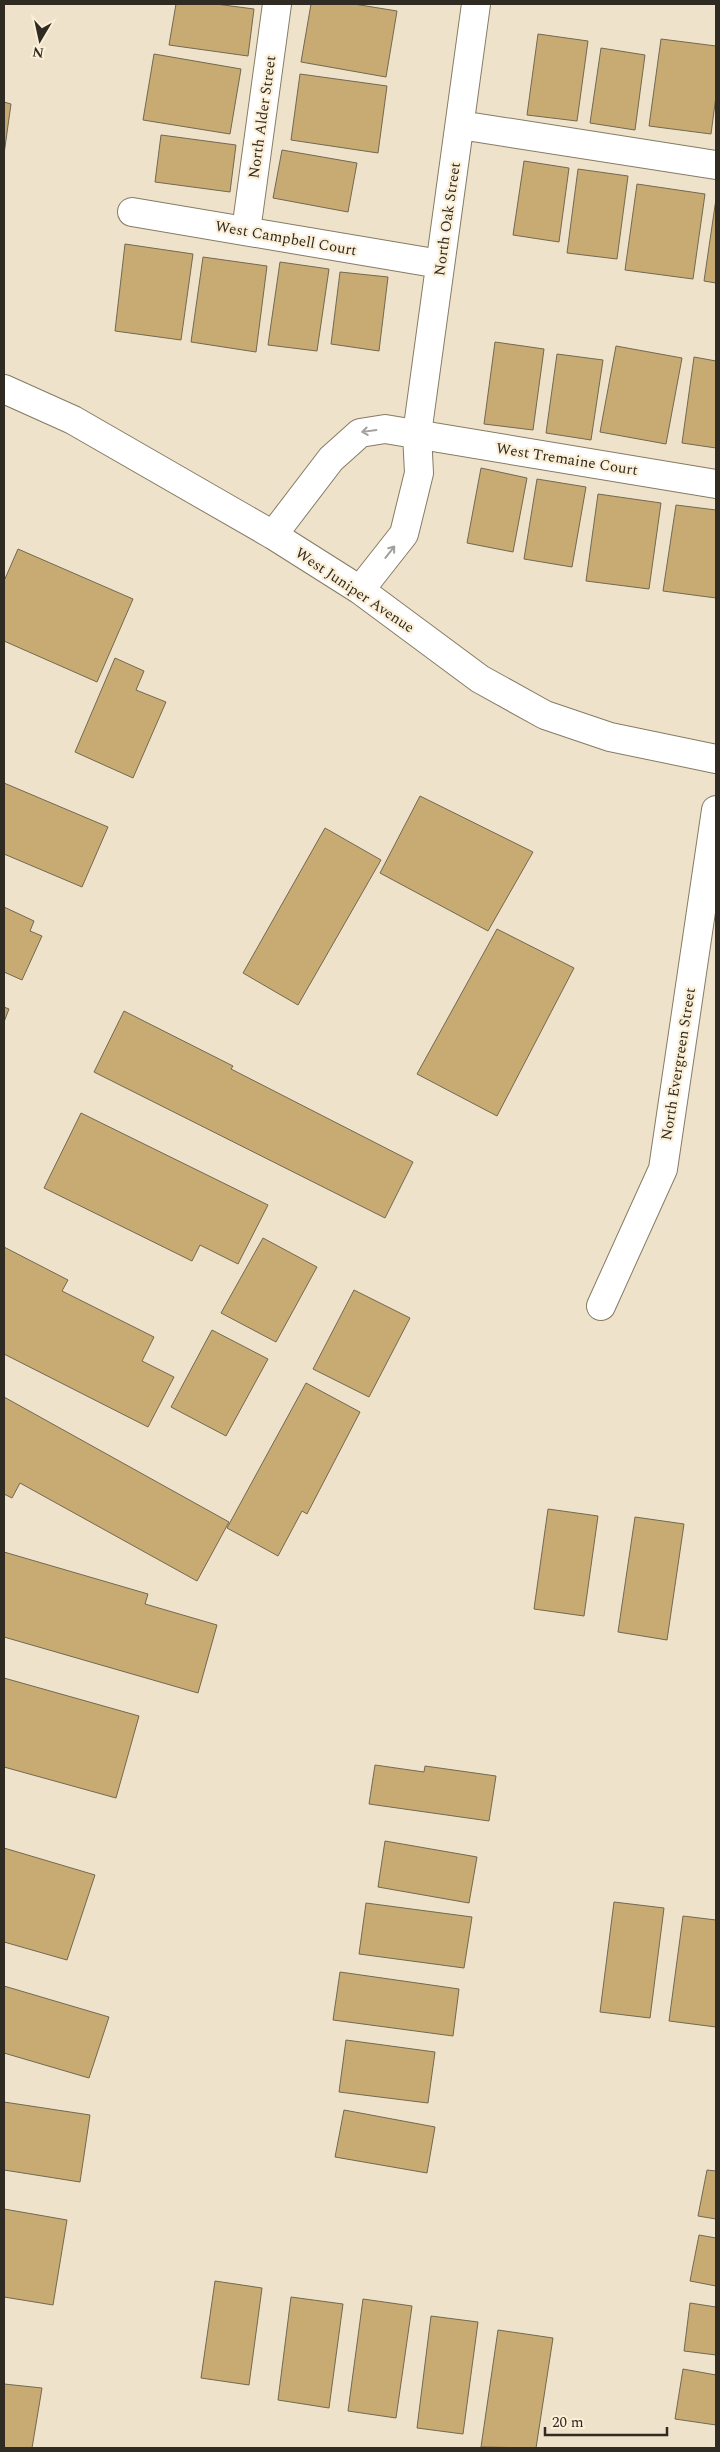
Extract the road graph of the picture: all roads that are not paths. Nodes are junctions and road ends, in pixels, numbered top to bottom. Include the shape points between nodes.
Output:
1 (277, 4) edge
2 (476, 4) edge
3 (460, 125) junction
4 (716, 165) edge
5 (132, 212) dead end
6 (246, 231) junction
7 (440, 264) junction
8 (4, 389) edge
9 (417, 434) junction
10 (716, 484) edge
11 (274, 535) junction
12 (360, 590) junction
13 (716, 759) edge
14 (716, 810) edge
15 (601, 1306) dead end

1 - 6 street, North Alder Street
2 - 3 street, North Oak Street
3 - 4 street
3 - 7 street, North Oak Street
5 - 6 street, West Campbell Court
6 - 7 street, West Campbell Court
7 - 9 street, North Oak Street
8 - 11 street, West Juniper Avenue via 73,420
9 - 10 street, West Tremaine Court
9 -> 11 street via 385,429 360,433 332,459
12 -> 9 street, North Oak Street via 404,534 419,473
11 - 12 street, West Juniper Avenue
12 - 13 street, West Juniper Avenue via 480,679 545,714 610,737
14 - 15 street, North Evergreen Street via 662,1169

